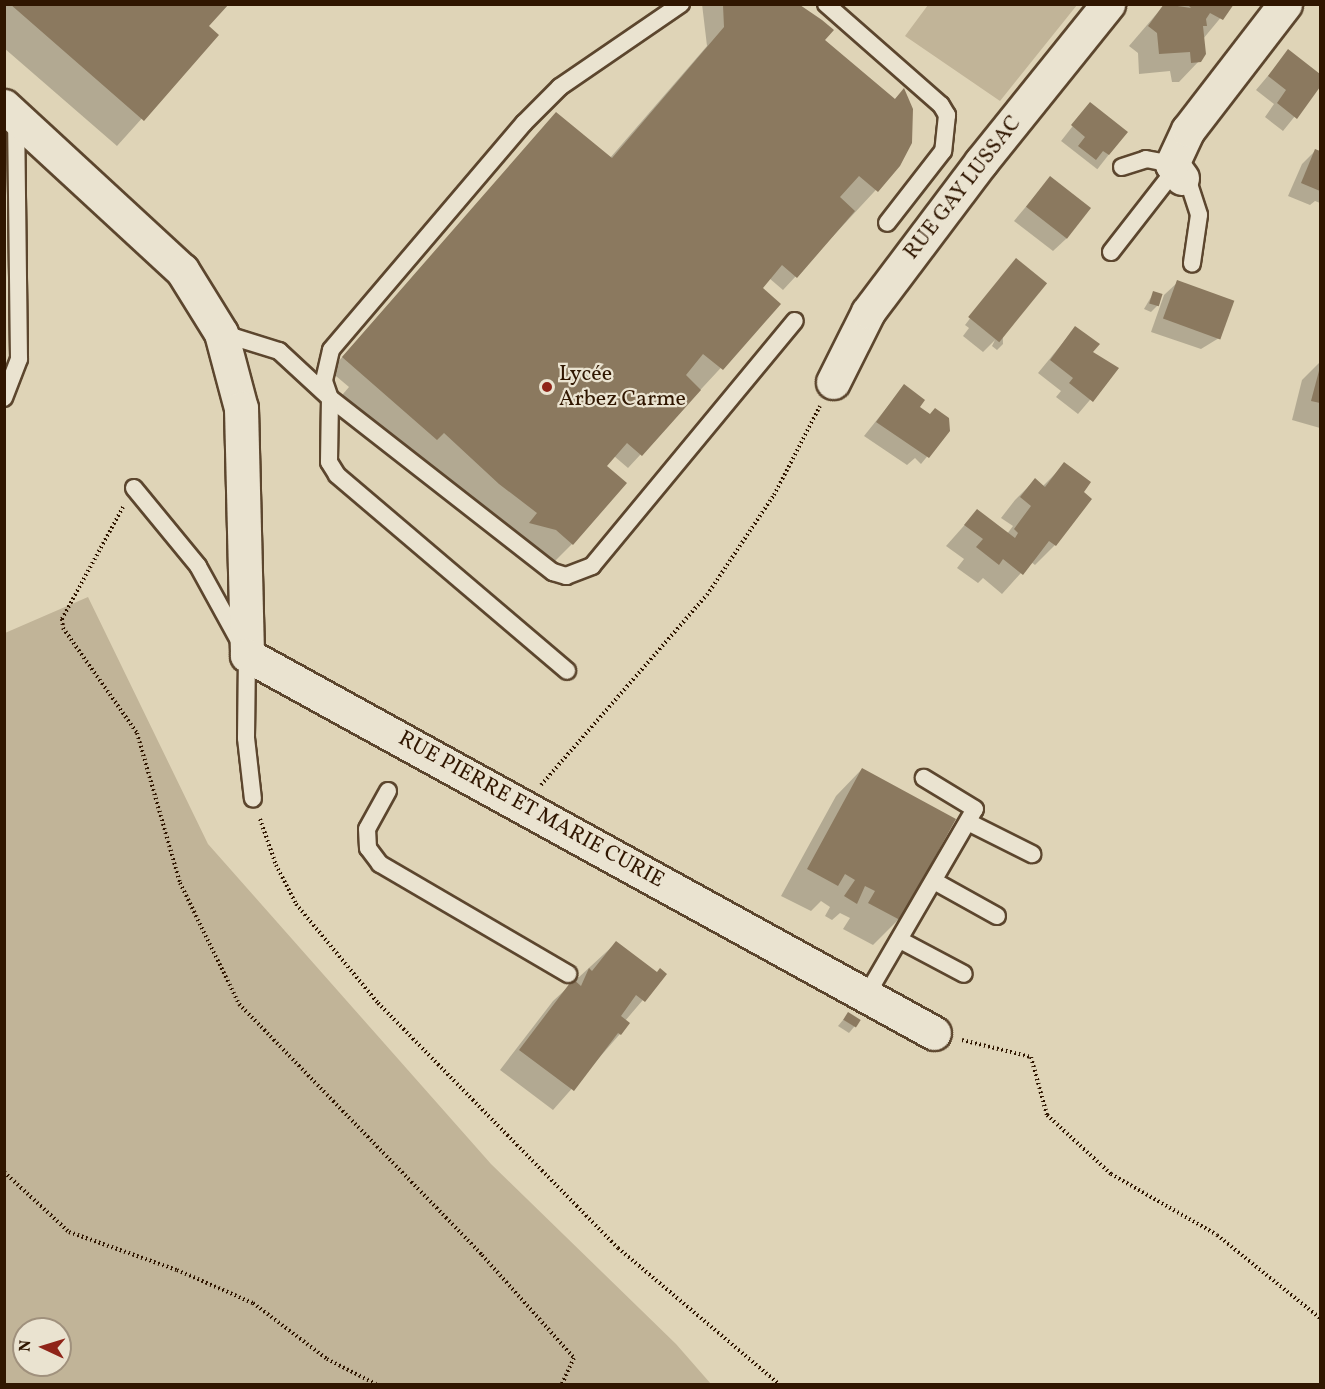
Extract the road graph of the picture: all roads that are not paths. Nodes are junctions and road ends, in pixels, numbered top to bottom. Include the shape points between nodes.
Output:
1 (681, 4) edge
2 (826, 4) edge
3 (1108, 4) edge
4 (1285, 4) edge
5 (10, 112) edge
6 (1122, 167) dead end
7 (1176, 171) junction
8 (887, 223) dead end
9 (1111, 252) dead end
10 (1192, 263) dead end
11 (795, 321) dead end
12 (221, 333) junction
13 (833, 382) road end
14 (4, 398) edge
15 (330, 398) junction
16 (134, 488) road end
17 (247, 655) junction
18 (567, 671) dead end
19 (924, 778) dead end
20 (388, 791) dead end
21 (253, 799) road end
22 (968, 822) junction
23 (1032, 854) dead end
24 (934, 881) junction
25 (997, 916) dead end
26 (900, 940) junction
27 (568, 974) dead end
28 (964, 974) dead end
29 (866, 996) junction
30 (934, 1033) road end

1 - 15 lane via 585,68 524,123 331,350 324,381
2 - 8 lane via 942,105 947,115 943,151
3 - 13 street, RUE GAY LUSSAC via 981,162 868,312
4 - 7 street via 1188,130
5 - 12 street via 182,270
5 - 14 lane via 19,359
6 - 7 lane via 1146,159
7 - 9 lane
7 - 10 lane via 1190,187 1199,215
11 - 15 lane via 592,566 572,575 553,572
12 - 15 lane via 279,351
12 - 17 street via 241,408
15 - 18 lane via 329,462 337,474
16 - 17 lane via 198,566
17 - 21 lane via 246,738
17 - 29 street, RUE PIERRE ET MARIE CURIE
19 - 22 lane via 975,809
20 - 27 lane via 367,829 368,848 380,864
22 - 23 lane
22 - 24 lane
24 - 25 lane
24 - 26 lane
26 - 28 lane
26 - 29 lane
29 - 30 street, RUE PIERRE ET MARIE CURIE

